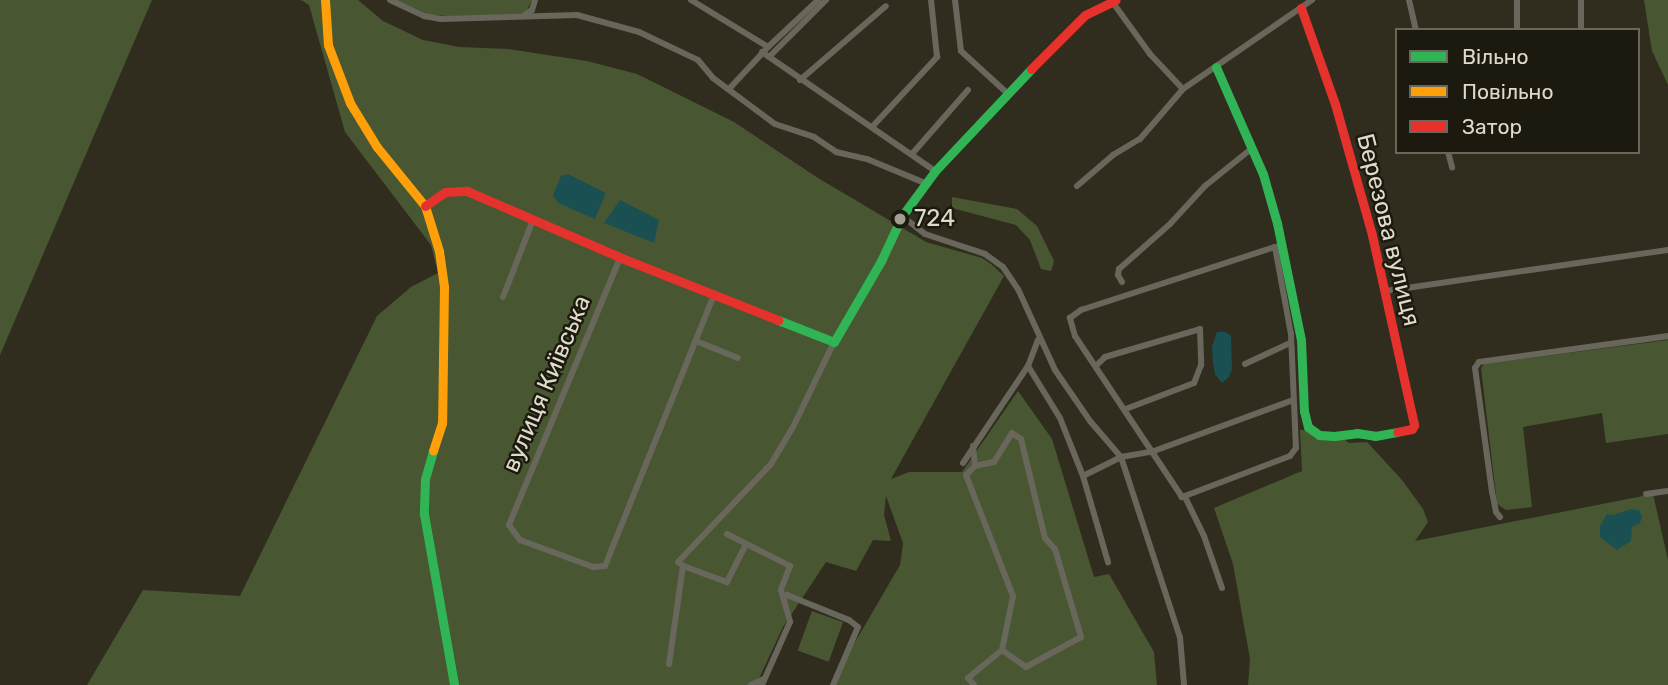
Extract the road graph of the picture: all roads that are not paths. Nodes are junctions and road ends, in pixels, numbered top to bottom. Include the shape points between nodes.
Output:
1 (325, 0) edge
2 (390, 0) edge
3 (535, 0) edge
4 (691, 0) edge
5 (818, 0) edge
6 (826, 0) edge
7 (930, 0) edge
8 (955, 0) edge
9 (1312, 0) edge
10 (1409, 0) edge
11 (1517, 0) edge
12 (1581, 0) edge
13 (1113, 1) edge
14 (886, 6) dead end
15 (1301, 8) junction
16 (525, 16) junction
17 (1416, 28) edge
18 (1517, 28) edge
19 (1581, 28) edge
20 (768, 47) junction
21 (765, 55) junction
22 (1216, 67) junction
23 (800, 80) junction
24 (729, 89) junction
25 (1183, 89) junction
26 (968, 90) dead end
27 (1007, 93) junction
28 (872, 127) junction
29 (1251, 149) junction
30 (912, 154) junction
31 (1449, 154) edge
32 (1452, 167) dead end
33 (935, 171) junction
34 (925, 183) junction
35 (1077, 186) dead end
36 (425, 206) junction
37 (902, 216) junction
38 (533, 220) junction
39 (1279, 246) junction
40 (1668, 250) edge
41 (620, 258) junction
42 (1122, 282) dead end
43 (1386, 291) junction
44 (715, 293) junction
45 (503, 297) dead end
46 (1668, 336) edge
47 (1039, 338) junction
48 (696, 341) junction
49 (834, 342) junction
50 (1290, 343) junction
51 (738, 358) dead end
52 (1245, 364) dead end
53 (1028, 366) junction
54 (1096, 366) junction
55 (1293, 400) junction
56 (1126, 409) junction
57 (974, 446) junction
58 (1154, 452) junction
59 (1121, 457) junction
60 (963, 463) dead end
61 (975, 466) junction
62 (1083, 476) junction
63 (1668, 491) edge
64 (1646, 494) dead end
65 (1185, 497) junction
66 (1500, 517) dead end
67 (727, 534) dead end
68 (747, 544) junction
69 (1108, 562) dead end
70 (683, 566) junction
71 (1222, 588) dead end
72 (785, 597) junction
73 (1002, 650) junction
74 (669, 664) dead end
75 (763, 682) edge
76 (454, 685) edge
77 (751, 685) edge
78 (833, 685) edge
79 (974, 685) edge
80 (1184, 685) edge

1 - 36 street via 328,45 349,103 377,147
2 - 16 street via 440,19
3 - 16 street
4 - 20 street
5 - 20 street
6 - 21 street
7 - 28 street via 937,57
8 - 27 street via 961,51
9 - 15 street
10 - 17 street
11 - 18 street
12 - 19 street
13 - 25 street via 1161,68
13 - 27 street via 1085,15
14 - 23 street
15 - 22 street
15 - 43 street, Березова вулиця via 1342,127
16 - 24 street via 595,18 639,32 698,60
20 - 21 street
21 - 23 street
21 - 24 street
22 - 25 street
22 - 29 street
23 - 28 street
24 - 34 street via 775,124 814,137 836,152 867,159
25 - 35 street via 1140,139
26 - 30 street
27 - 33 street
28 - 30 street
29 - 39 street via 1263,174
29 - 42 street via 1205,186 1119,269
30 - 33 street
31 - 32 street
33 - 34 street
34 - 37 street
36 - 38 street via 445,192 467,191
36 - 76 street via 439,251 444,311 442,423 425,479 424,514
37 - 47 street via 925,234 995,259 1013,280
37 - 49 street
38 - 41 street
38 - 45 street
39 - 43 street, Березова вулиця via 1301,340 1304,411 1308,427 1319,435 1375,436 1414,425
39 - 50 street
39 - 54 street via 1074,313 1070,318 1075,336
40 - 43 street
41 - 44 street
41 - 48 street, вулиця Київська via 509,525 520,540 593,566 605,566
44 - 48 street
44 - 49 street
46 - 66 street via 1479,362 1475,368 1492,492
47 - 53 street
47 - 59 street via 1090,421
48 - 51 street
49 - 70 street via 771,464 678,562
50 - 52 street
50 - 55 street
53 - 57 street
53 - 62 street via 1060,418
54 - 56 street
54 - 56 street via 1105,357 1200,329 1201,365 1194,383
55 - 58 street
55 - 65 street via 1297,442 1290,456
56 - 58 street
57 - 60 street
57 - 61 street
58 - 59 street
58 - 65 street
59 - 62 street
59 - 80 street via 1180,637
61 - 73 street via 967,475 1013,596
61 - 73 street via 995,462 1012,433 1021,439 1045,538 1055,549 1081,637 1026,667
62 - 69 street
63 - 64 street
65 - 71 street
67 - 68 street
68 - 70 street via 727,582
68 - 72 street via 790,566 781,590
70 - 74 street
72 - 75 street via 790,622
72 - 78 street via 858,627
73 - 79 street via 968,678
75 - 77 street

